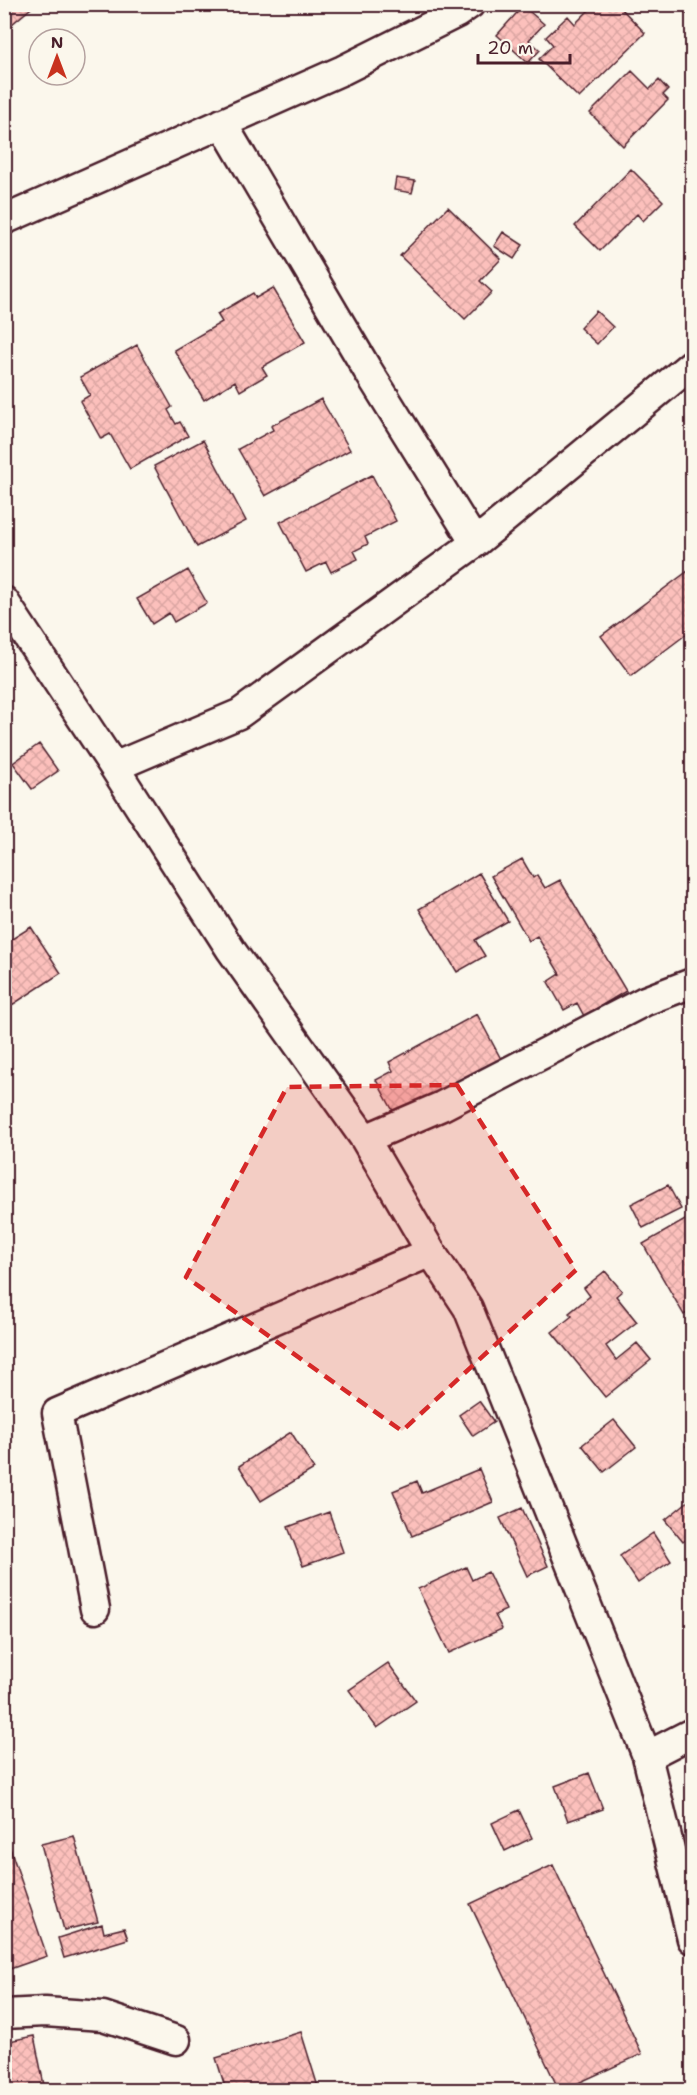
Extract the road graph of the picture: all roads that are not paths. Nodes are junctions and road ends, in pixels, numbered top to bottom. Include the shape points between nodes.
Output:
1 (470, 4) edge
2 (222, 123) junction
3 (4, 220) edge
4 (693, 364) edge
5 (475, 543) junction
6 (4, 601) edge
7 (114, 767) junction
8 (693, 983) edge
9 (365, 1139) junction
10 (431, 1252) junction
11 (95, 1609) dead end
12 (693, 1733) edge
13 (646, 1756) junction
14 (693, 1939) edge
15 (4, 2014) edge
16 (176, 2040) dead end

1 - 2 street via 343,70
2 - 3 street
2 - 5 street
4 - 5 street
5 - 7 street via 239,714
6 - 7 street
7 - 9 street via 231,950
8 - 9 street via 645,1001 442,1106
9 - 10 street
10 - 11 street via 57,1413
10 - 13 street via 468,1308
12 - 13 street
13 - 14 street
15 - 16 street via 103,2016

